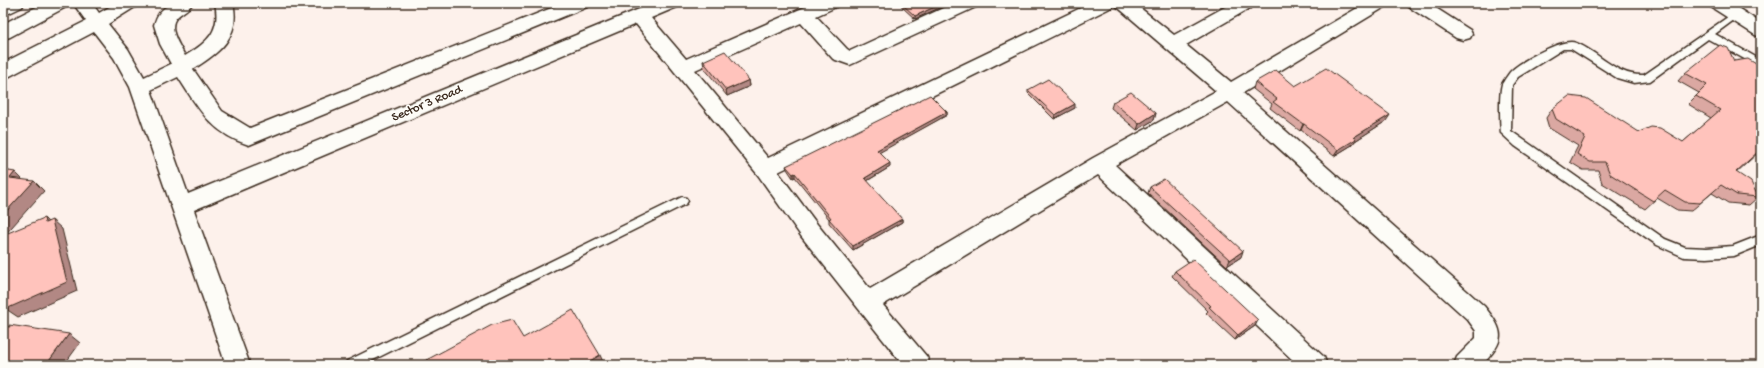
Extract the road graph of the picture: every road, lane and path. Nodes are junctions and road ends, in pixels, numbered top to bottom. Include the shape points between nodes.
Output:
1 (16, 3) edge
2 (59, 3) edge
3 (82, 3) edge
4 (129, 3) edge
5 (184, 3) edge
6 (224, 3) edge
7 (581, 3) edge
8 (671, 3) edge
9 (830, 3) edge
10 (970, 3) edge
11 (1106, 3) edge
12 (1123, 3) edge
13 (1246, 3) edge
14 (1379, 3) edge
15 (1415, 3) edge
16 (1717, 3) edge
17 (3, 10) edge
18 (804, 14) junction
19 (1735, 15) junction
20 (639, 16) junction
21 (98, 22) junction
22 (1761, 31) edge
23 (3, 32) edge
24 (1463, 34) dead end
25 (1708, 34) junction
26 (1173, 44) junction
27 (1761, 65) edge
28 (182, 67) junction
29 (683, 68) junction
30 (3, 71) edge
31 (140, 86) junction
32 (1230, 92) junction
33 (1100, 164) junction
34 (765, 169) junction
35 (682, 201) dead end
36 (182, 206) junction
37 (1761, 240) edge
38 (867, 303) junction
39 (238, 365) edge
40 (351, 365) edge
41 (918, 365) edge
42 (1315, 365) edge
43 (1466, 365) edge

1 - 17 main road
2 - 23 main road
3 - 21 street
4 - 21 street
5 - 28 street via 167,17 163,24 164,33
6 - 28 street via 227,16 224,30 215,43
7 - 28 street via 249,137 216,117
8 - 20 street, Sector 3 Road
9 - 18 street
10 - 18 street via 850,58 840,54
11 - 34 street
12 - 26 street
13 - 26 street
14 - 32 street
15 - 24 street
16 - 19 street
18 - 29 street
19 - 22 street
19 - 25 lane
20 - 29 street
20 - 36 street, Sector 3 Road
21 - 30 street
21 - 31 street
25 - 27 lane
25 - 37 lane via 1646,78 1634,79 1621,75 1573,45 1554,49 1514,74 1507,85 1504,122 1506,133 1666,245 1684,252 1734,252
26 - 32 street
28 - 31 street
29 - 34 street
31 - 36 street
32 - 33 street
32 - 43 street via 1476,313 1488,328 1488,342
33 - 38 street
33 - 42 street
34 - 38 street
35 - 40 lane
36 - 39 street
38 - 41 street

